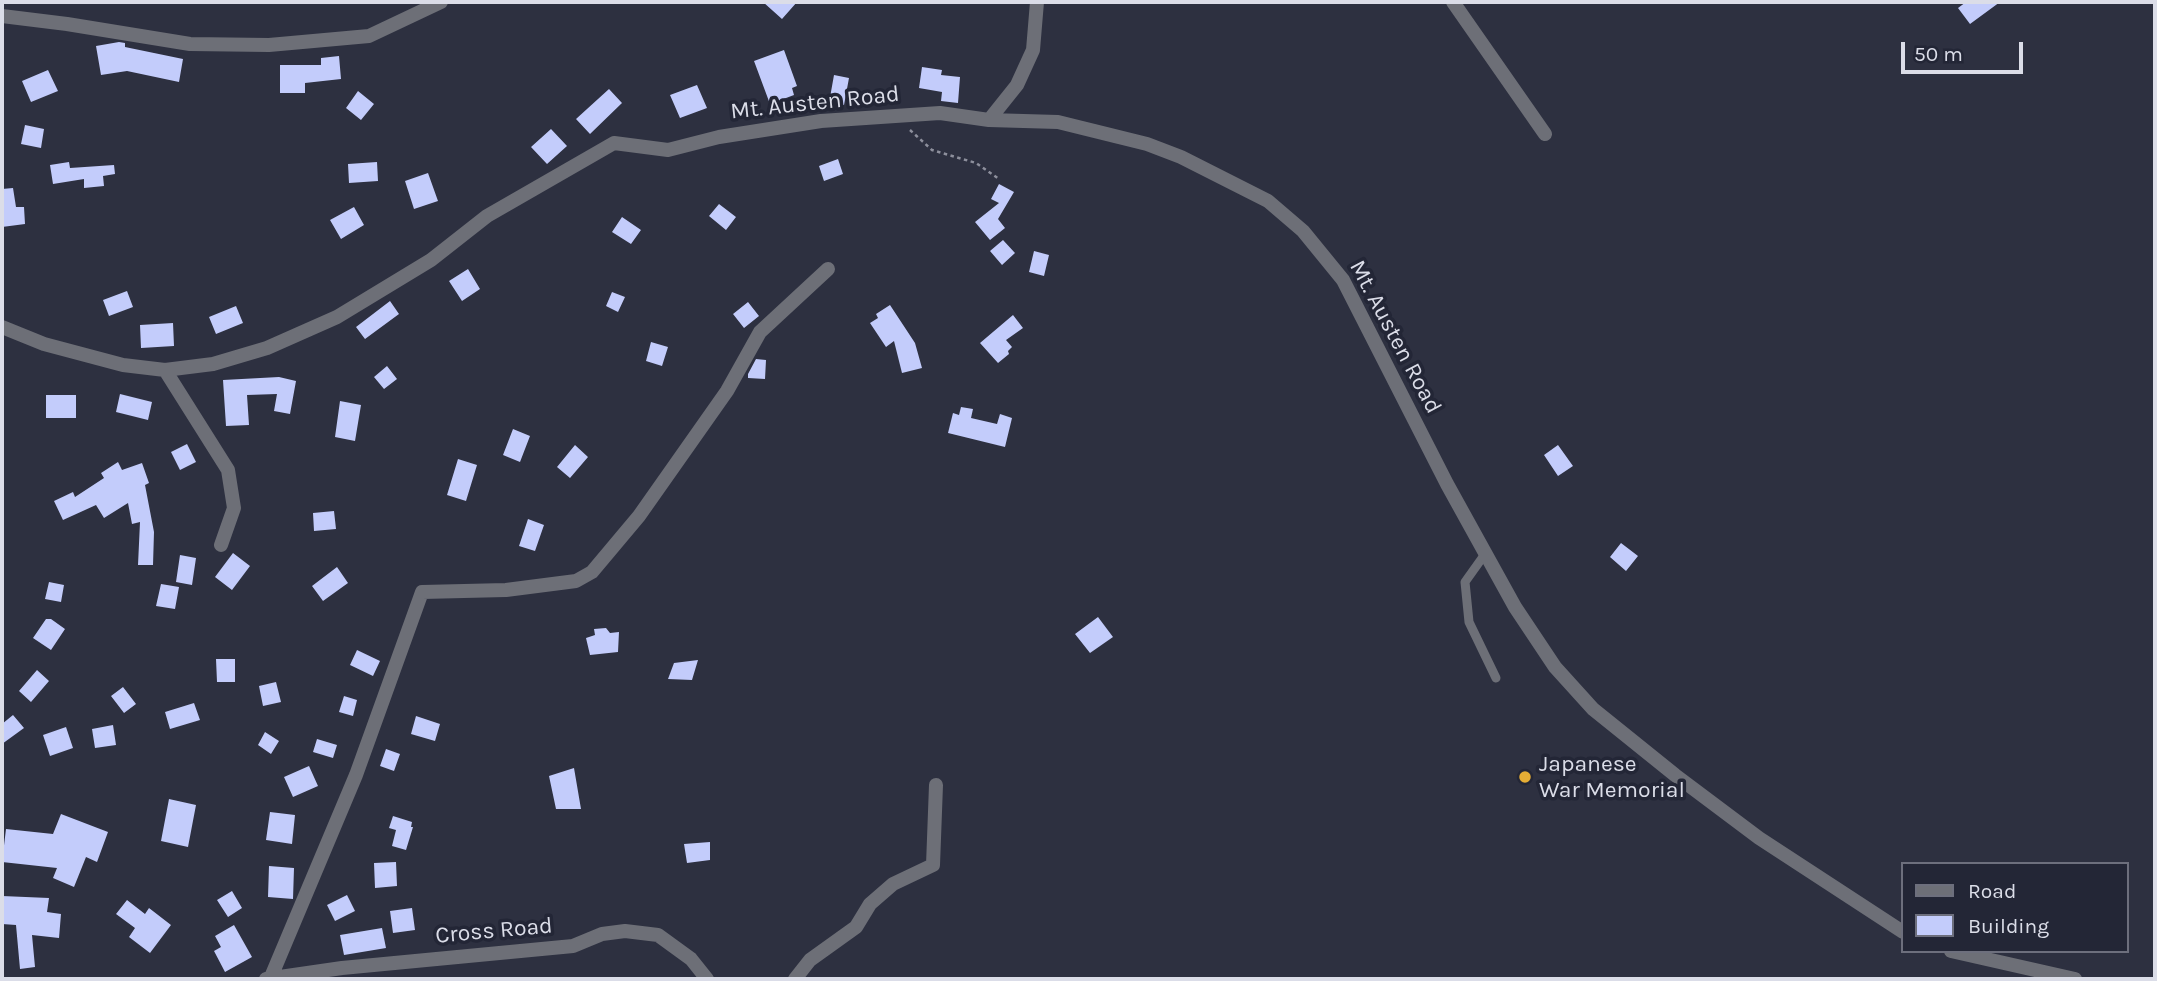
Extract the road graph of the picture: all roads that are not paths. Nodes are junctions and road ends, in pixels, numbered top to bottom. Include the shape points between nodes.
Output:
1 (441, 2) edge
2 (1037, 2) edge
3 (1453, 2) edge
4 (2, 16) edge
5 (989, 121) junction
6 (1545, 134) dead end
7 (828, 268) dead end
8 (2, 327) edge
9 (165, 370) junction
10 (221, 545) dead end
11 (1485, 554) junction
12 (1496, 678) dead end
13 (936, 785) dead end
14 (1902, 931) edge
15 (1960, 953) edge
16 (268, 978) edge
17 (707, 979) edge
18 (795, 979) edge
19 (2075, 979) edge

1 - 4 street via 369,36 270,45 190,44
2 - 5 street via 1032,50 1017,85
3 - 6 street
5 - 9 street, Mt. Austen Road via 940,113 821,121 668,150 614,143 487,216 431,260 337,317 256,351 213,364
5 - 11 street, Mt. Austen Road via 1058,122 1147,144 1268,201 1303,232 1343,280
7 - 16 street via 760,332 727,391 639,516 592,572 576,581 506,590 422,592 356,775
8 - 9 street, Mt. Austen Road via 44,344 123,365
9 - 10 street via 228,470 234,508
11 - 12 lane via 1465,582 1469,622
11 - 14 street, Mt. Austen Road via 1555,667 1592,709 1759,838
13 - 18 street via 933,865 893,884 870,904 856,927 810,960
15 - 19 street
16 - 17 street, Cross Road via 573,947 602,934 625,931 657,935 691,959

